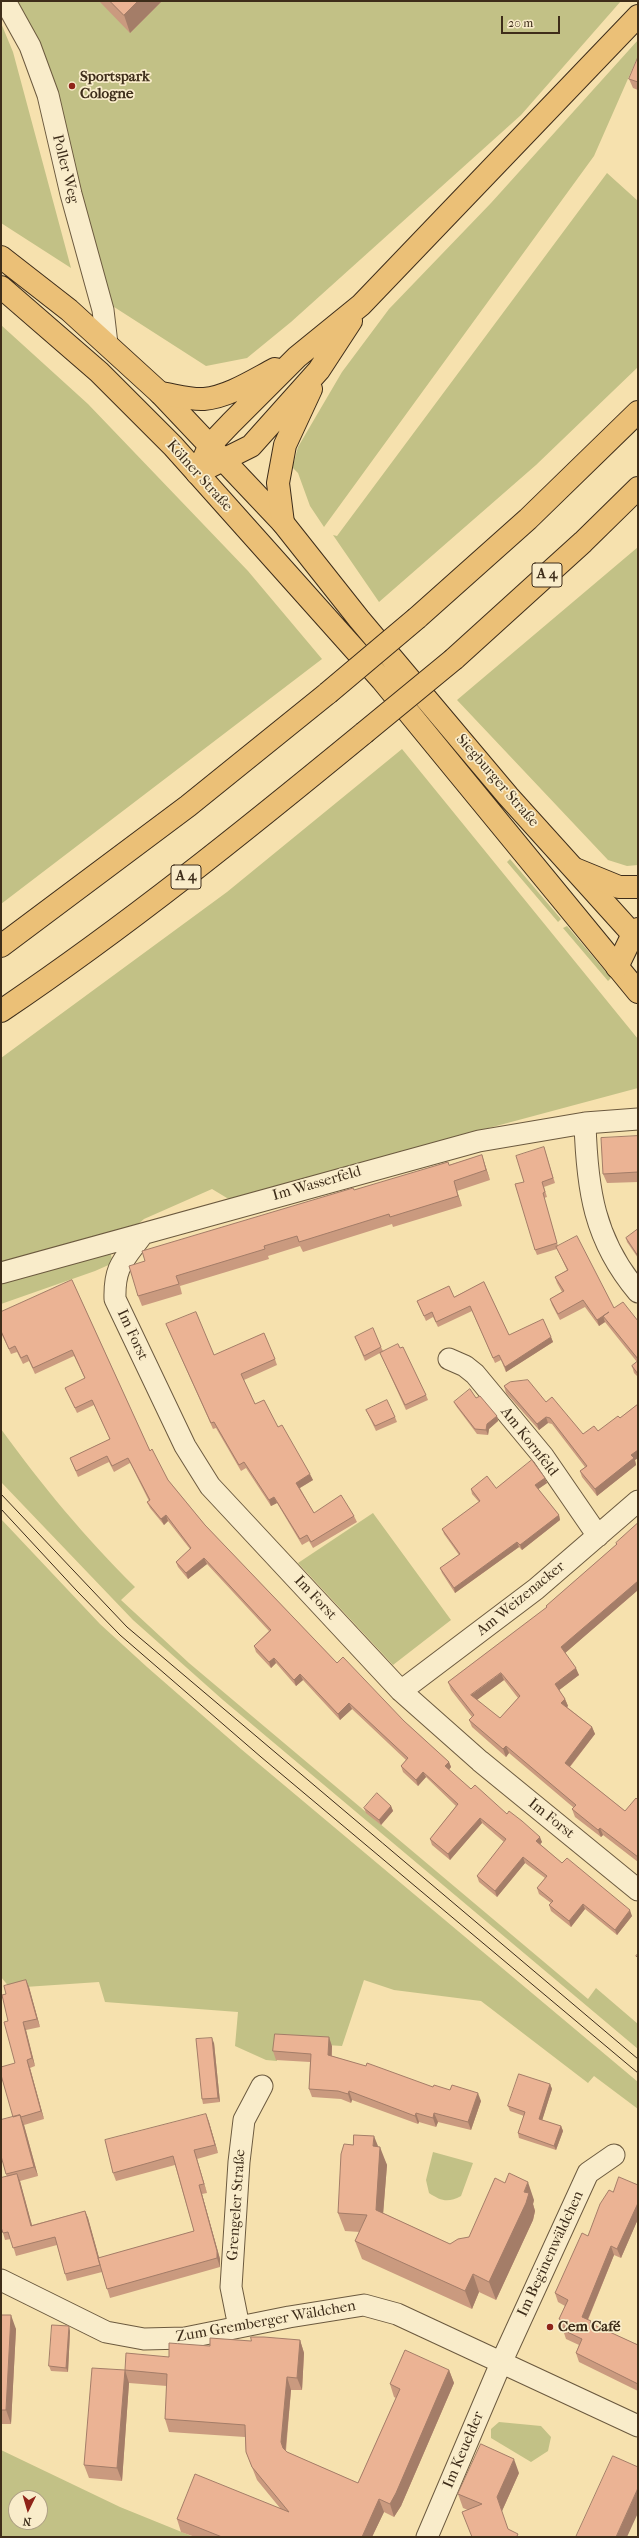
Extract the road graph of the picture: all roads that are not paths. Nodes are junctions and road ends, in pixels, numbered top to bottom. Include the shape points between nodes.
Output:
1 (5, 1) edge
2 (638, 16) edge
3 (1, 257) edge
4 (1, 287) edge
5 (361, 305) junction
6 (107, 344) junction
7 (297, 357) junction
8 (319, 370) junction
9 (160, 393) junction
10 (638, 412) edge
11 (217, 453) junction
12 (197, 473) junction
13 (638, 488) edge
14 (283, 524) junction
15 (359, 620) joint
16 (382, 680) joint
17 (575, 869) junction
18 (638, 887) edge
19 (636, 934) edge
20 (1, 946) edge
21 (638, 958) edge
22 (617, 967) junction
23 (638, 992) edge
24 (1, 1011) edge
25 (638, 1119) edge
26 (586, 1123) junction
27 (142, 1235) junction
28 (1, 1274) edge
29 (638, 1292) edge
30 (449, 1359) dead end
31 (638, 1501) edge
32 (598, 1536) junction
33 (401, 1691) junction
34 (638, 1890) edge
35 (262, 2086) dead end
36 (614, 2155) dead end
37 (1, 2280) edge
38 (239, 2327) junction
39 (501, 2363) junction
40 (638, 2426) edge
41 (427, 2537) edge

1 - 6 street, Poller Weg via 30,46 48,95 71,194 103,310
2 - 5 main road
3 - 6 main road, Kölner Straße via 70,310
4 - 12 main road, Kölner Straße via 99,372
5 - 7 main road
5 - 8 main road
6 - 9 main road, Kölner Straße
7 - 9 main road via 248,384 216,396 203,399
7 - 11 main road
8 - 11 main road via 250,446
8 - 14 main road via 285,446 278,484
9 - 11 main road, Kölner Straße
10 - 20 main road, bridge via 528,519 328,693 188,806
11 - 12 main road
11 - 14 main road, Kölner Straße
12 - 16 main road, Kölner Straße
13 - 24 main road, A 4, bridge via 583,542 454,659 364,733 221,850 64,968
14 - 15 main road, Kölner Straße
15 - 17 main road, Siegburger Straße via 508,796
16 - 22 main road, Siegburger Straße
17 - 18 main road via 619,888
17 - 19 main road, Siegburger Straße
19 - 22 main road
21 - 22 main road
22 - 23 main road, Siegburger Straße
25 - 26 street, Im Wasserfeld
26 - 27 street, Im Wasserfeld via 480,1141 364,1171
26 - 29 street via 586,1168 595,1211 610,1255
27 - 28 street, Im Wasserfeld
27 - 33 street, Im Forst via 114,1278 116,1299 185,1446 210,1486
30 - 32 street, Am Kornfeld via 475,1374 543,1456
31 - 32 street, Am Weizenacker
32 - 33 street, Am Weizenacker via 536,1589
33 - 34 street, Im Forst via 480,1762
35 - 38 street, Grengeler Straße via 244,2120 239,2162 231,2287
36 - 39 street, Im Beginenwäldchen via 588,2173
37 - 38 street, Zum Gremberger Wäldchen via 106,2332 144,2338 185,2338
38 - 39 street, Zum Gremberger Wäldchen via 364,2306 396,2314
39 - 40 street, Zum Gremberger Wäldchen
39 - 41 street, Im Keuelder

